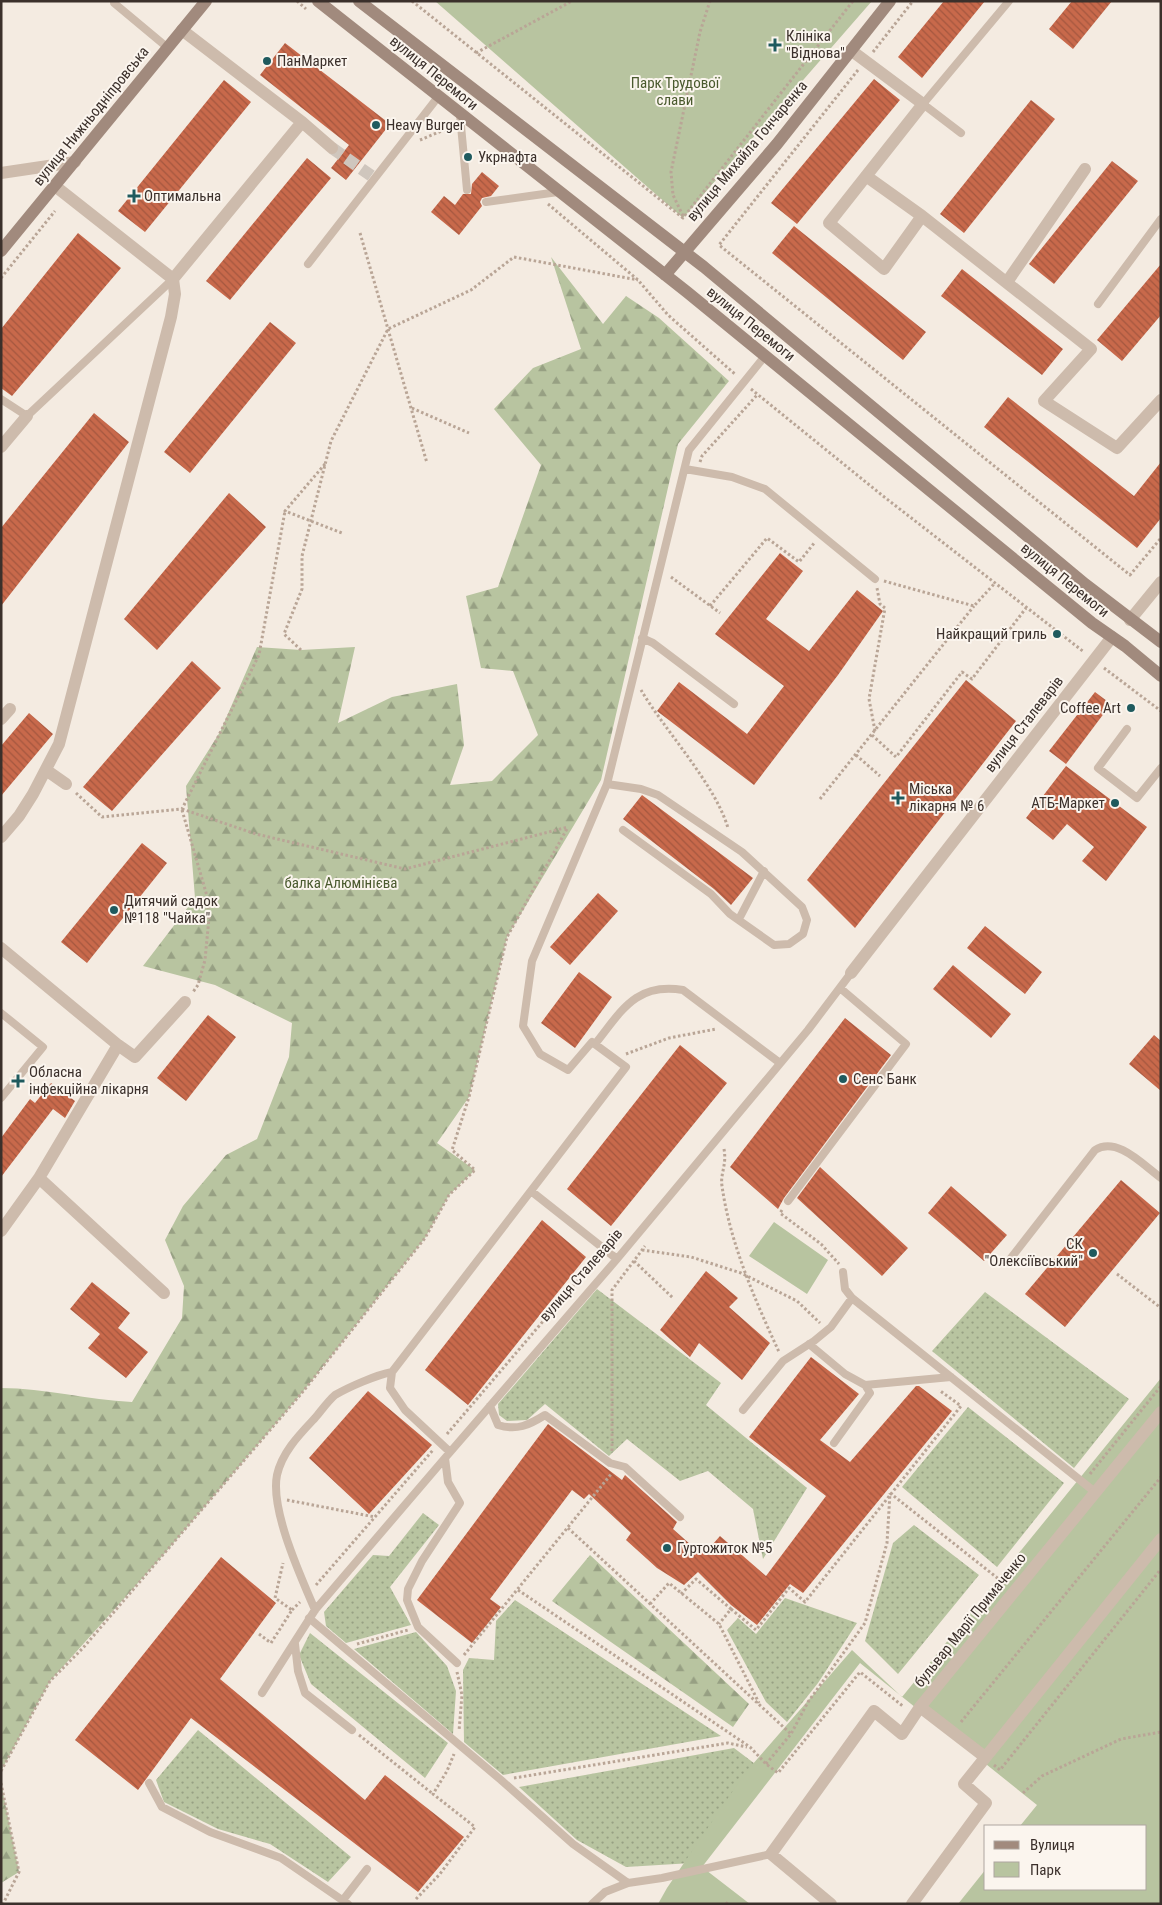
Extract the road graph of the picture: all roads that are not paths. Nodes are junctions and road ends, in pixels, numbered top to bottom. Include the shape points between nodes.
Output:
1 (206, 1) edge
2 (318, 1) edge
3 (359, 1) edge
4 (890, 1) edge
5 (1009, 1) edge
6 (113, 2) edge
7 (182, 30) junction
8 (168, 48) junction
9 (852, 51) junction
10 (434, 101) junction
11 (923, 104) junction
12 (460, 114) junction
13 (302, 122) junction
14 (961, 133) dead end
15 (332, 148) tunnel mouth
16 (75, 162) junction
17 (1085, 169) dead end
18 (1, 173) edge
19 (866, 176) junction
20 (55, 186) junction
21 (467, 190) dead end
22 (558, 192) junction
23 (486, 202) dead end
24 (922, 216) junction
25 (1161, 219) edge
26 (1, 251) edge
27 (684, 251) junction
28 (308, 264) dead end
29 (665, 275) junction
30 (173, 279) junction
31 (1007, 282) junction
32 (1098, 304) dead end
33 (765, 356) junction
34 (1, 398) edge
35 (1161, 400) edge
36 (26, 416) junction
37 (1, 447) edge
38 (685, 469) junction
39 (875, 579) road end
40 (1161, 582) edge
41 (1130, 620) junction
42 (1112, 637) junction
43 (642, 638) junction
44 (1161, 642) edge
45 (1161, 676) edge
46 (734, 704) dead end
47 (1127, 729) dead end
48 (1161, 768) edge
49 (46, 770) junction
50 (66, 784) road end
51 (607, 784) junction
52 (623, 830) dead end
53 (1, 836) edge
54 (764, 871) junction
55 (739, 919) junction
56 (1, 948) edge
57 (851, 973) joint
58 (840, 988) junction
59 (185, 1002) road end
60 (1, 1013) edge
61 (595, 1044) junction
62 (118, 1045) junction
63 (780, 1063) junction
64 (1, 1098) edge
65 (39, 1178) junction
66 (1161, 1178) edge
67 (531, 1191) junction
68 (788, 1201) road end
69 (1, 1231) edge
70 (1011, 1258) dead end
71 (618, 1259) junction
72 (844, 1272) road end
73 (164, 1293) dead end
74 (852, 1298) junction
75 (809, 1344) junction
76 (392, 1372) junction
77 (951, 1377) junction
78 (865, 1385) junction
79 (490, 1406) junction
80 (743, 1410) dead end
81 (1161, 1412) edge
82 (834, 1443) dead end
83 (447, 1455) junction
84 (1095, 1492) junction
85 (680, 1516) dead end
86 (1161, 1539) edge
87 (315, 1610) junction
88 (309, 1618) junction
89 (296, 1640) junction
90 (457, 1663) dead end
91 (262, 1693) dead end
92 (920, 1707) junction
93 (352, 1730) road end
94 (985, 1757) junction
95 (149, 1783) dead end
96 (771, 1854) junction
97 (367, 1869) dead end
98 (628, 1883) junction
99 (346, 1902) edge
100 (592, 1904) edge
101 (831, 1904) edge
102 (912, 1904) edge

1 - 7 main road, вулиця Нижньодніпровська
2 - 10 main road, вулиця Перемоги
3 - 27 main road, вулиця Перемоги
4 - 9 main road, вулиця Михайла Гончаренка
5 - 11 lane
6 - 8 lane
7 - 8 main road, вулиця Нижньодніпровська
7 - 13 street
8 - 16 main road, вулиця Нижньодніпровська
9 - 11 street
9 - 27 main road, вулиця Михайла Гончаренка
10 - 12 main road, вулиця Перемоги
10 - 28 lane
11 - 14 lane
11 - 19 street
12 - 21 lane
12 - 22 main road, вулиця Перемоги
13 - 15 street
13 - 30 street
16 - 18 street
16 - 20 main road, вулиця Нижньодніпровська
17 - 31 street
19 - 24 street
19 - 24 street via 829,223 884,269
20 - 26 main road, вулиця Нижньодніпровська
20 - 30 street
22 - 23 lane
22 - 29 main road, вулиця Перемоги
24 - 31 street
25 - 32 lane
27 - 29 main road, вулиця Михайла Гончаренка
27 - 41 main road, вулиця Перемоги
29 - 33 main road, вулиця Перемоги
30 - 36 lane
30 - 49 street via 174,304 162,353 121,500 67,718
31 - 35 street via 1091,349 1044,401 1117,448
33 - 38 lane via 689,450
33 - 42 main road, вулиця Перемоги
34 - 36 lane
36 - 37 street
38 - 39 lane via 732,477 764,489
38 - 43 lane
40 - 41 street
41 - 44 main road, вулиця Перемоги
42 - 45 main road, вулиця Перемоги
42 - 57 street, вулиця Сталеварів
43 - 46 lane
43 - 51 lane
47 - 48 lane via 1098,768 1137,798
49 - 50 street
49 - 53 street via 18,816
51 - 54 lane via 658,795 733,845
51 - 61 lane via 532,961 523,1026 540,1054 568,1070 592,1042
52 - 55 lane via 711,894
54 - 55 lane
54 - 55 lane via 802,907 807,920 804,934 794,942 777,946
56 - 62 street
57 - 58 lane, вулиця Сталеварів
58 - 63 lane, вулиця Сталеварів
58 - 68 lane via 906,1044
59 - 62 street via 135,1057
60 - 64 lane via 43,1047
61 - 63 lane via 635,997 649,990 683,990
61 - 67 lane via 626,1066
62 - 65 street
63 - 71 lane, вулиця Сталеварів
65 - 69 street
65 - 73 street
66 - 70 lane via 1119,1148 1101,1146
67 - 71 lane
67 - 76 lane
71 - 79 lane, вулиця Сталеварів
72 - 74 lane via 846,1289
74 - 75 lane via 827,1330
74 - 77 lane
75 - 78 lane via 845,1374
75 - 80 lane via 783,1361
76 - 83 lane via 390,1388 405,1410 440,1442
76 - 87 lane via 335,1396 302,1431 286,1454 277,1475 277,1498
77 - 78 lane
77 - 84 lane
78 - 82 lane via 870,1393
79 - 83 lane, вулиця Сталеварів
79 - 85 lane via 498,1425 510,1429 529,1425 545,1415 614,1464 625,1467
81 - 84 street, бульвар Марії Примаченко
83 - 87 lane, вулиця Сталеварів
83 - 90 lane via 448,1482 460,1503 422,1561 408,1589 407,1600 418,1627
84 - 92 street, бульвар Марії Примаченко
86 - 94 street
87 - 88 lane, вулиця Сталеварів
88 - 89 lane, вулиця Сталеварів
88 - 98 lane via 573,1844
89 - 91 lane, вулиця Сталеварів
89 - 93 lane via 294,1648 305,1693
92 - 94 street, бульвар Марії Примаченко
92 - 96 street via 902,1734 874,1711
94 - 102 street via 964,1784 986,1803
95 - 99 lane via 162,1806 210,1832 281,1858
96 - 98 lane
96 - 101 street
97 - 99 lane
98 - 100 lane via 605,1892

